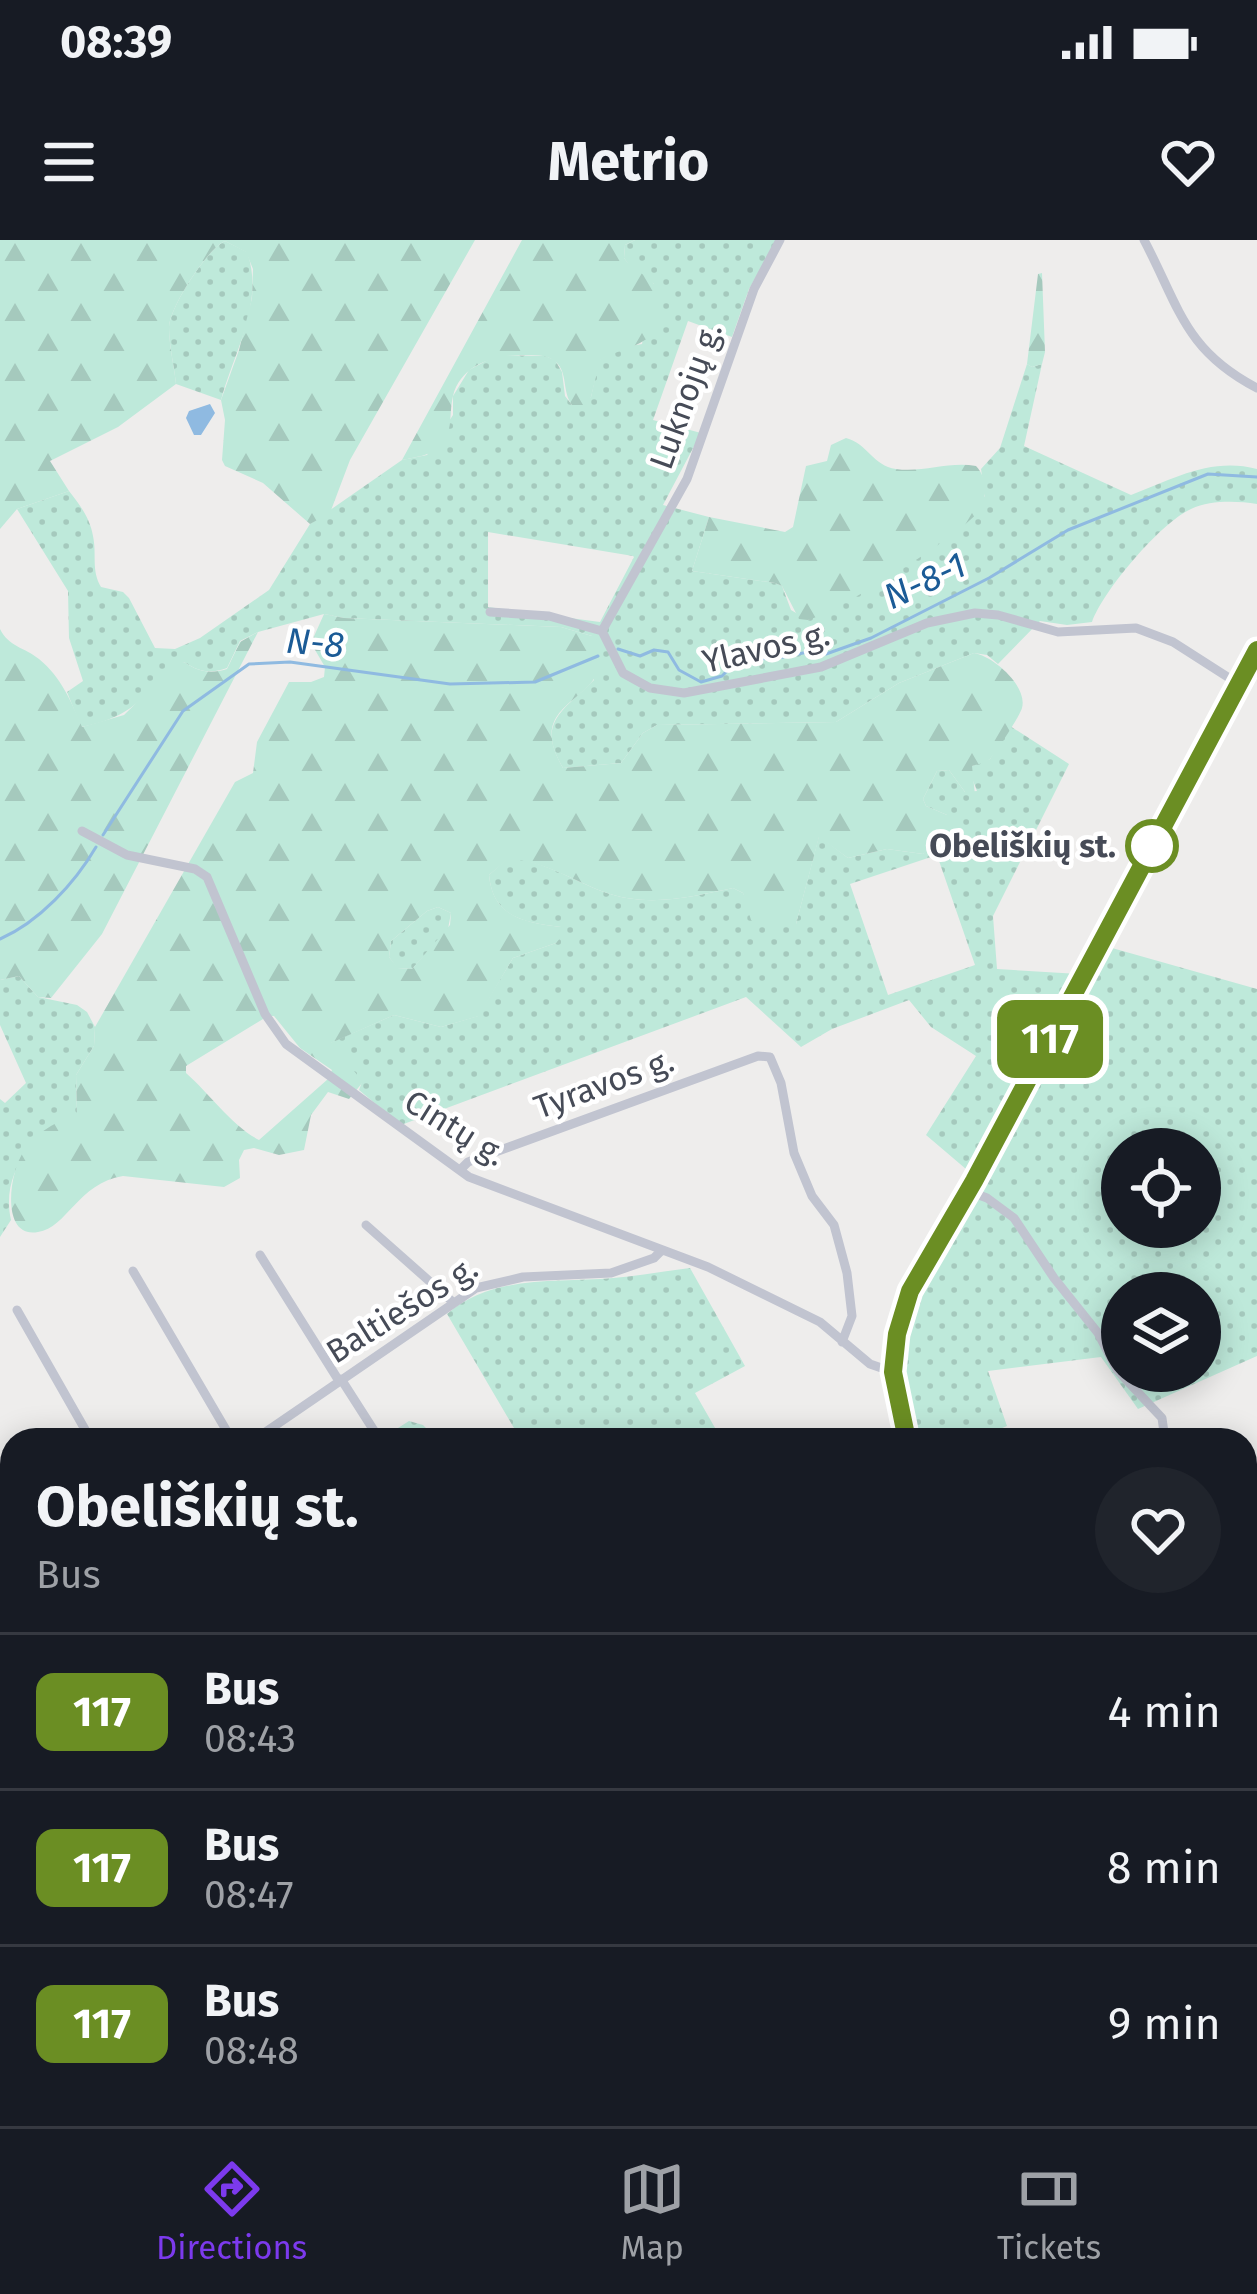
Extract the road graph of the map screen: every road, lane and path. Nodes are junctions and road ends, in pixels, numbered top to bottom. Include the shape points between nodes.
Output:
1 (780, 240) edge
2 (1144, 240) edge
3 (1257, 388) edge
4 (490, 612) dead end
5 (602, 631) junction
6 (1257, 650) edge
7 (1237, 683) junction
8 (82, 831) dead end
9 (460, 1170) junction
10 (968, 1191) junction
11 (366, 1225) dead end
12 (661, 1251) junction
13 (260, 1255) dead end
14 (133, 1271) dead end
15 (454, 1303) junction
16 (17, 1310) dead end
17 (842, 1342) junction
18 (893, 1372) junction
19 (340, 1380) junction
20 (84, 1428) edge
21 (225, 1428) edge
22 (271, 1428) edge
23 (372, 1428) edge
24 (905, 1428) edge
25 (1164, 1428) edge

1 - 5 street, Luknojų g. via 754,289 687,479
2 - 3 street via 1197,343
4 - 5 street
5 - 7 street, Ylavos g. via 622,673 684,693 820,668 927,623 975,613 1058,632 1136,628
6 - 7 street
7 - 10 street
8 - 9 street, Cintų g. via 127,855 207,877 265,1014 286,1044
9 - 12 street, Cintų g.
9 - 17 street, Tyravos g. via 770,1057 794,1154 835,1225 848,1276 852,1316
10 - 18 street via 910,1291
10 - 25 street via 1014,1218
11 - 15 street
12 - 15 street, Baltiešos g. via 611,1273 500,1280
12 - 17 street, Cintų g. via 806,1315
13 - 19 street
14 - 21 street
15 - 19 street, Baltiešos g.
16 - 20 street
17 - 18 street, Cintų g.
18 - 24 street
19 - 22 street, Baltiešos g.
19 - 23 street

